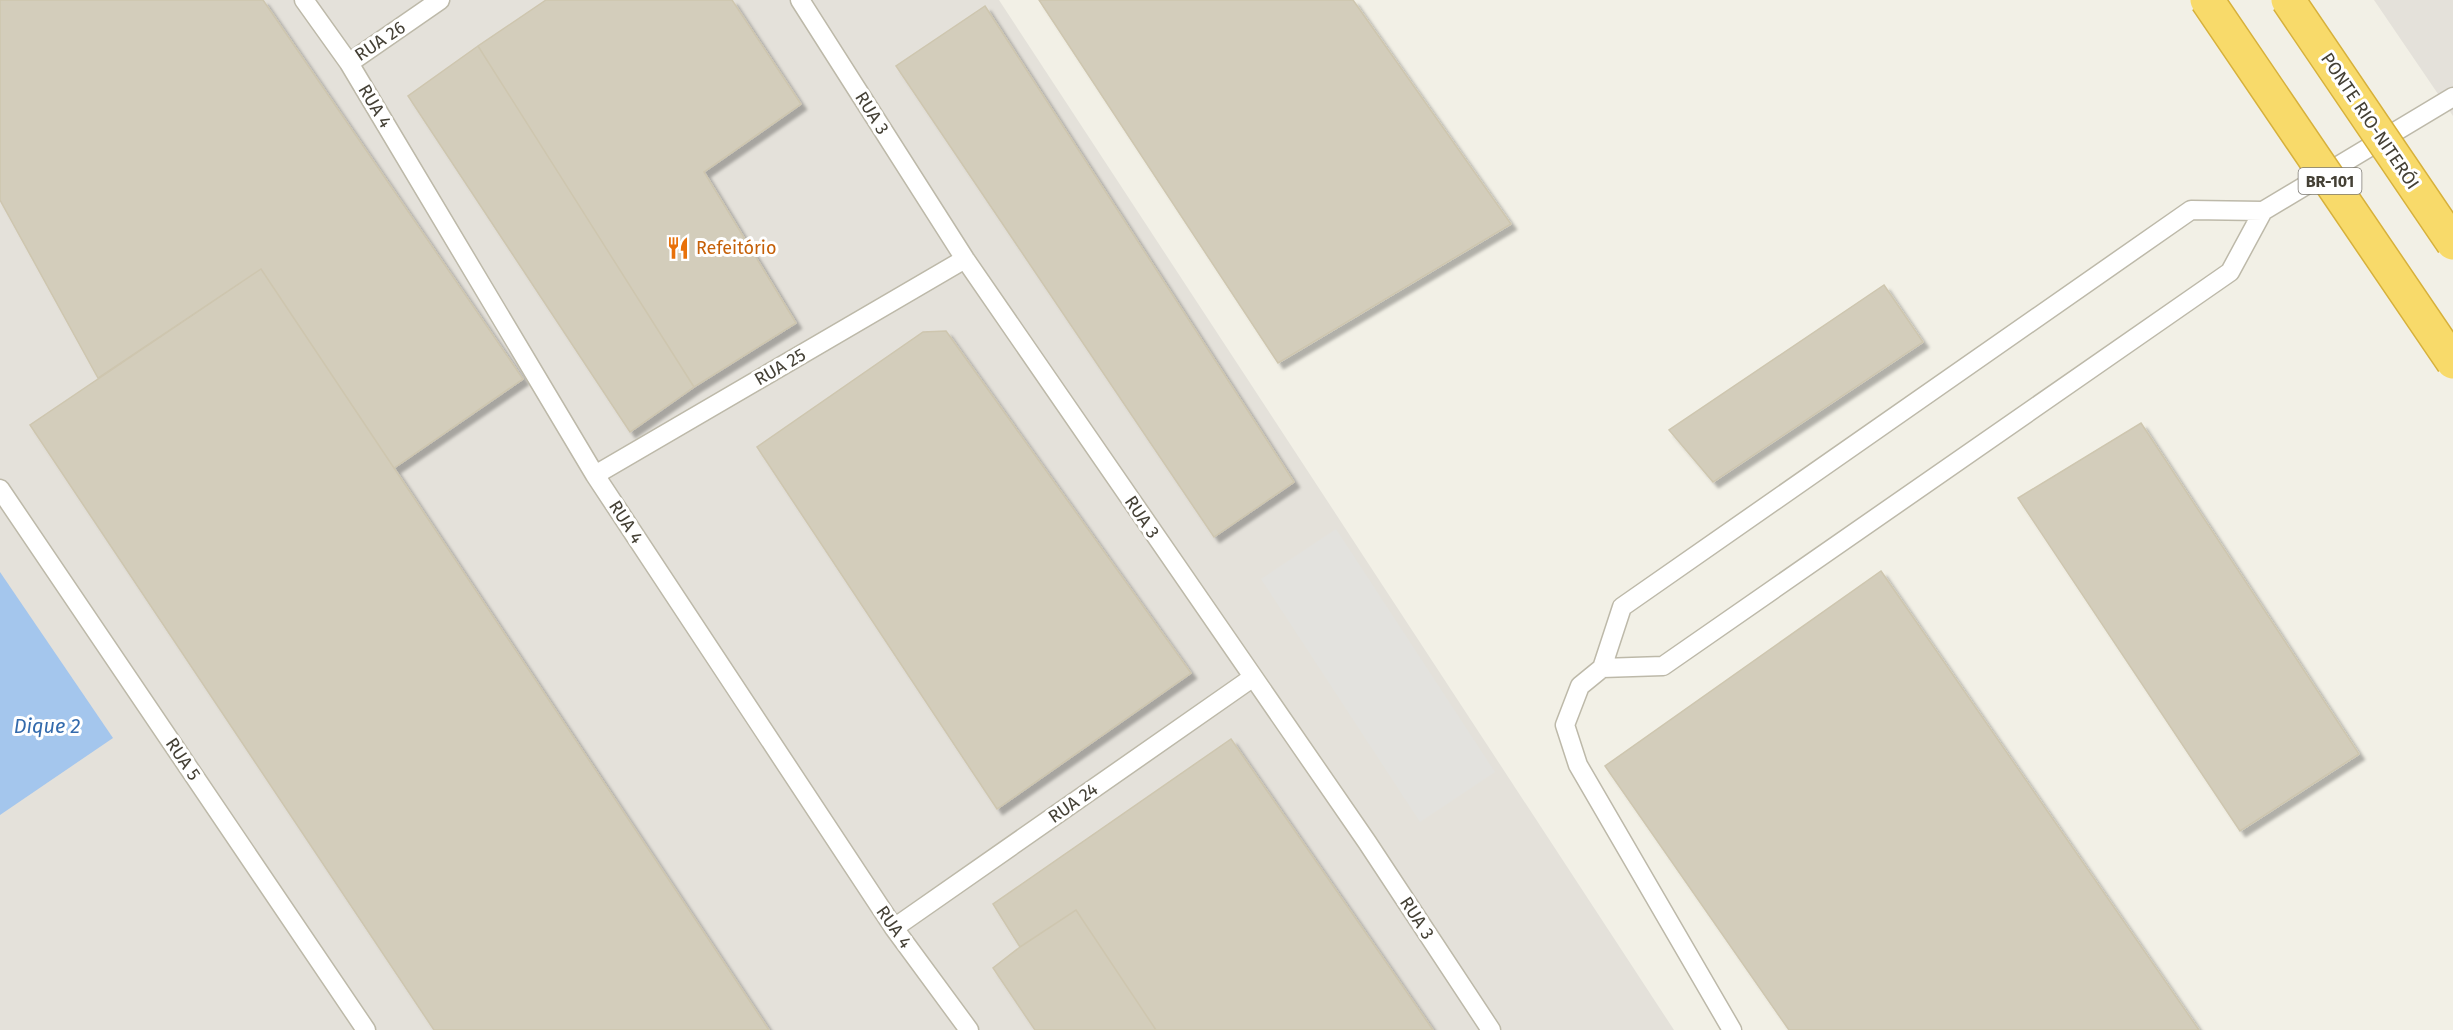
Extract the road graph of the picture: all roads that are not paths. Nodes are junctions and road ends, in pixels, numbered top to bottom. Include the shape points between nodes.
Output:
1 (304, 0) edge
2 (440, 0) edge
3 (800, 0) edge
4 (2207, 0) edge
5 (2288, 0) edge
6 (349, 63) junction
7 (2453, 97) edge
8 (2263, 211) junction
9 (2453, 243) edge
10 (965, 259) junction
11 (2453, 362) edge
12 (595, 475) junction
13 (0, 489) edge
14 (1602, 668) junction
15 (1252, 678) junction
16 (894, 928) junction
17 (366, 1030) edge
18 (969, 1030) edge
19 (1491, 1030) edge
20 (1732, 1030) edge

1 - 6 lane, RUA 4
2 - 6 lane, RUA 26
3 - 10 lane, RUA 3
4 - 11 highway, BR-101, bridge
5 - 9 highway, PONTE RIO-NITERÓI, bridge
6 - 12 lane, RUA 4
7 - 8 lane
8 - 14 lane via 2230,272 1663,666
8 - 14 lane via 2191,210 1622,607
10 - 12 lane, RUA 25
10 - 15 lane, RUA 3
12 - 16 lane, RUA 4
13 - 17 lane, RUA 5
14 - 20 lane via 1580,686 1565,725 1578,765
15 - 16 lane, RUA 24
15 - 19 lane, RUA 3 via 1367,842
16 - 18 lane, RUA 4

